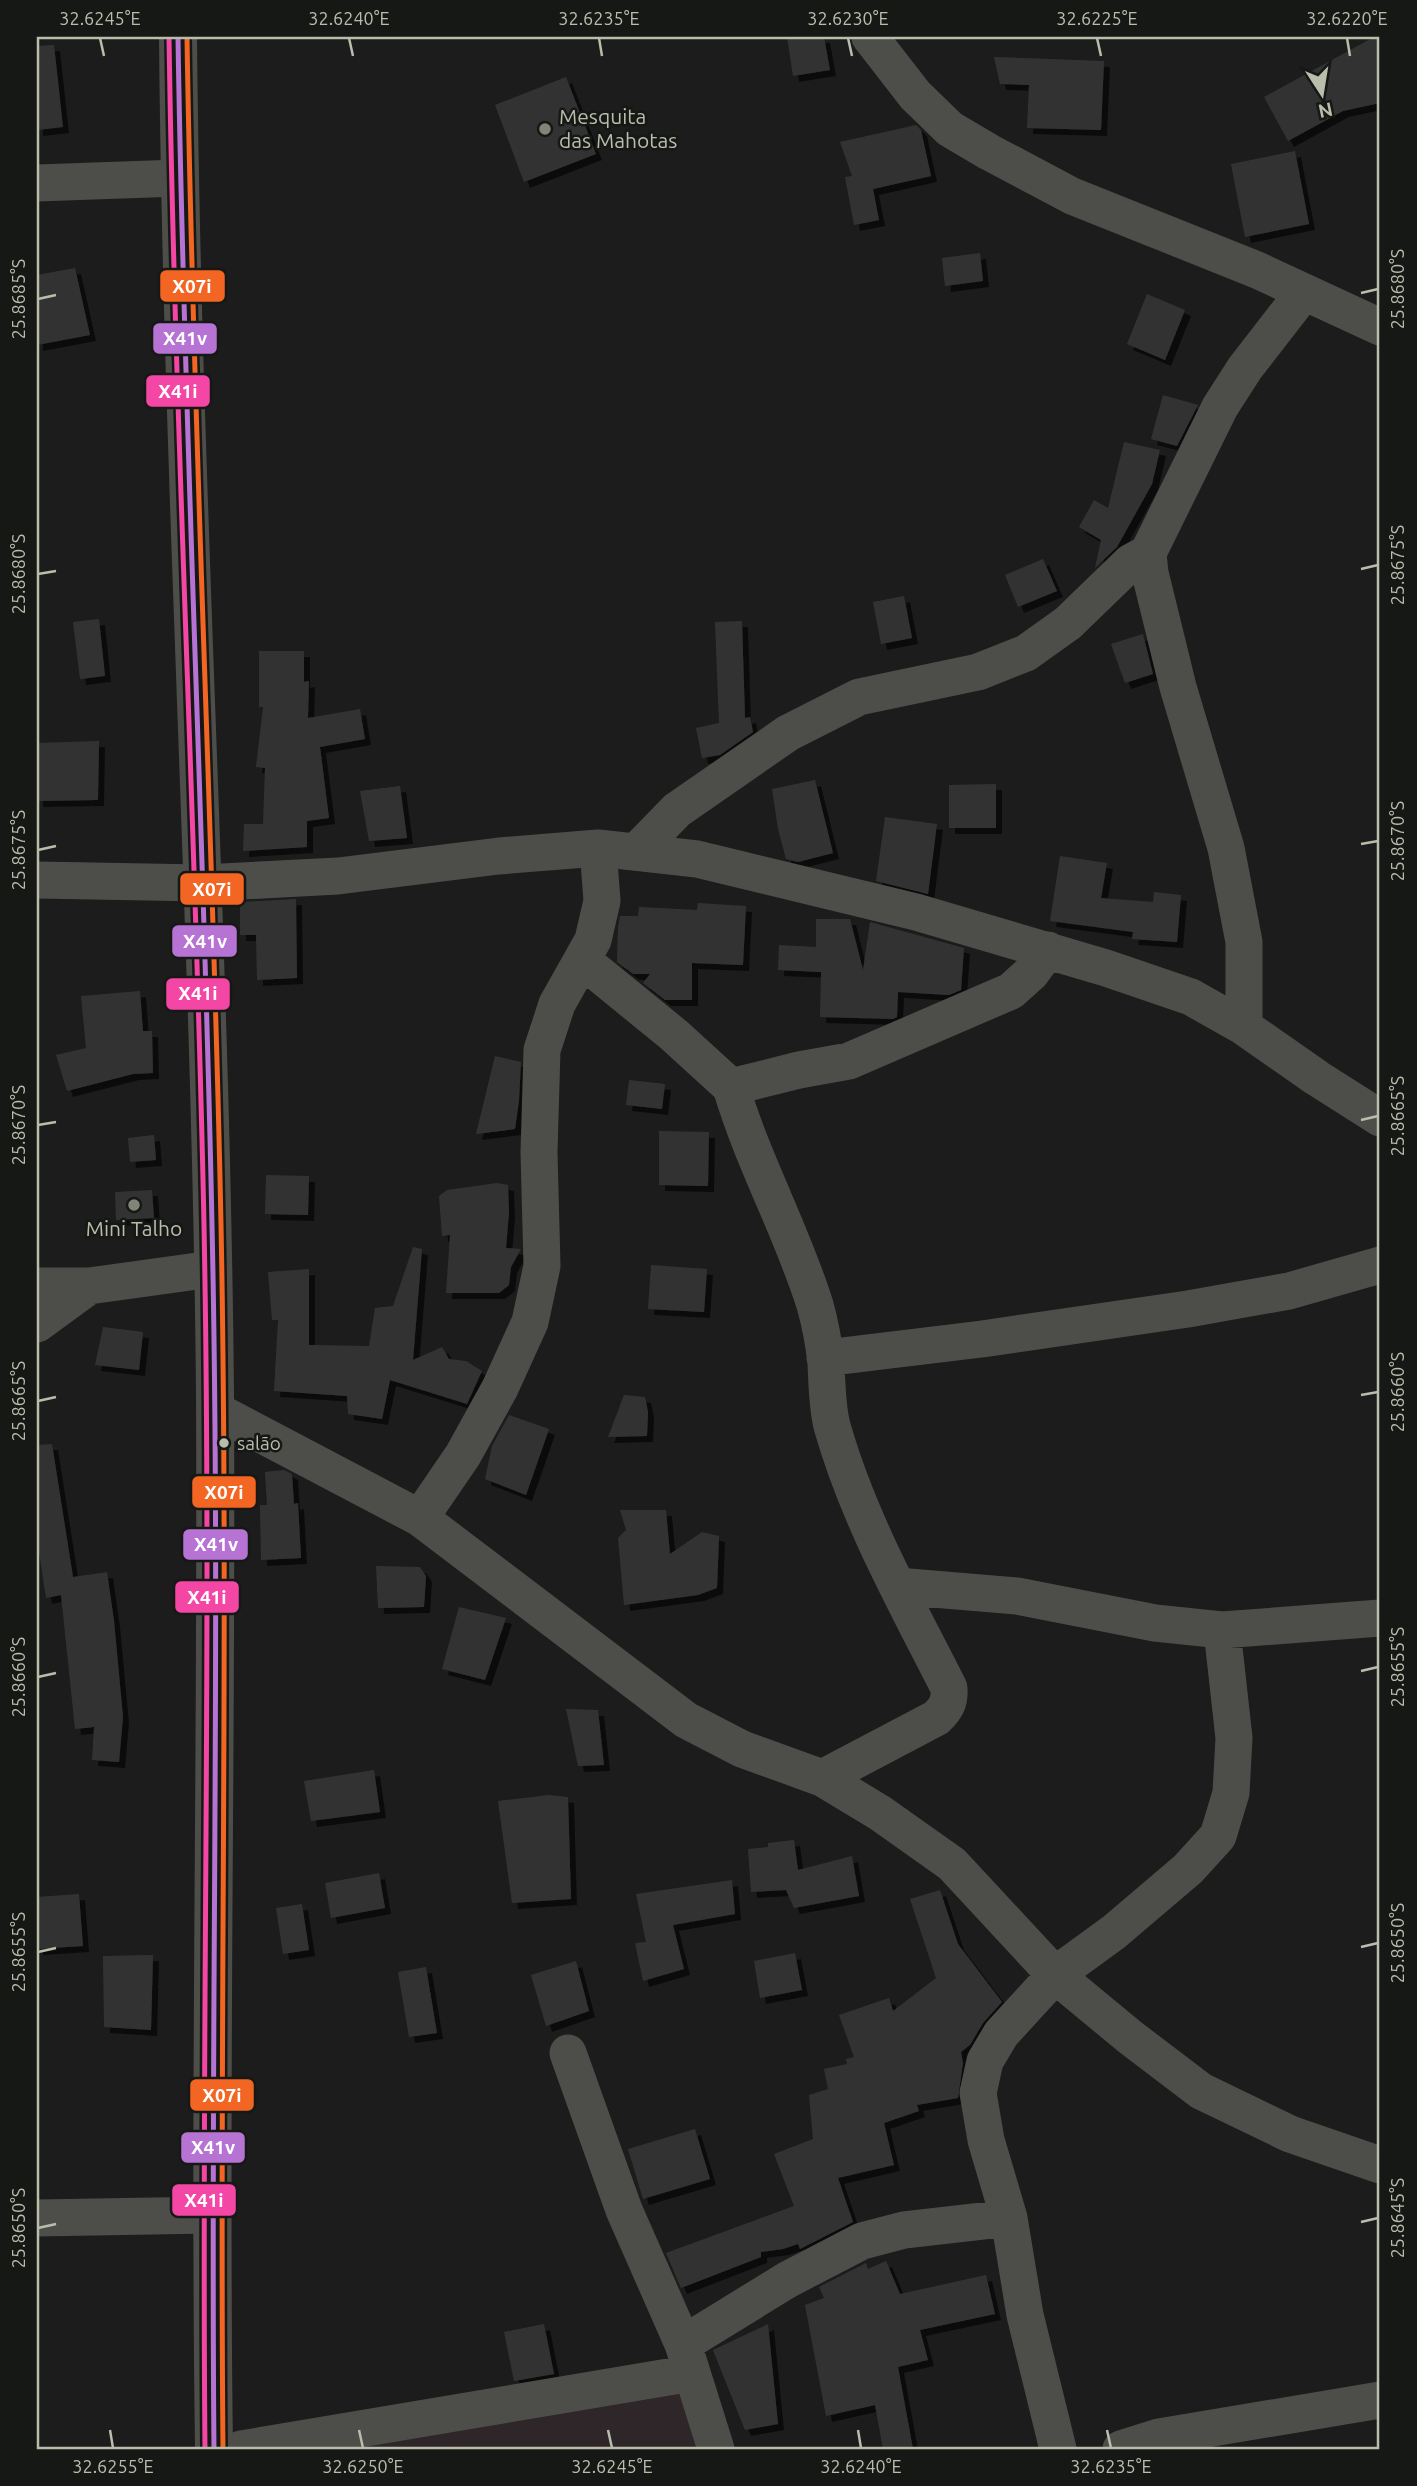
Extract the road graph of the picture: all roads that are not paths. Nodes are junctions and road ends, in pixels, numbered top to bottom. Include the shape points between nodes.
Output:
1 (178, 37) edge
2 (870, 37) edge
3 (179, 178) junction
4 (37, 183) edge
5 (1304, 292) junction
6 (1380, 327) edge
7 (1148, 553) junction
8 (598, 848) junction
9 (636, 852) junction
10 (37, 880) edge
11 (203, 883) junction
12 (1048, 950) junction
13 (582, 960) junction
14 (1244, 1027) junction
15 (731, 1087) junction
16 (1380, 1118) edge
17 (1380, 1265) edge
18 (212, 1269) junction
19 (37, 1286) edge
20 (89, 1286) junction
21 (37, 1324) edge
22 (825, 1358) junction
23 (215, 1410) junction
24 (420, 1518) junction
25 (897, 1586) junction
26 (1380, 1618) edge
27 (1222, 1630) junction
28 (822, 1778) junction
29 (1055, 1975) junction
30 (568, 2053) dead end
31 (1380, 2165) edge
32 (211, 2215) junction
33 (37, 2218) edge
34 (1009, 2218) junction
35 (687, 2358) junction
36 (1380, 2400) edge
37 (214, 2449) edge
38 (241, 2449) edge
39 (716, 2449) edge
40 (1058, 2449) edge
41 (1121, 2449) edge

1 - 3 street
2 - 5 street via 915,95 950,129 989,152 1072,196
3 - 4 street
3 - 11 street
5 - 6 street
5 - 7 street via 1220,407
7 - 9 street via 1131,562 1069,622 1026,653 978,672 859,697 788,733 677,810
7 - 14 street via 1178,687 1226,848 1244,942
8 - 9 street
8 - 11 street via 338,876
8 - 13 street via 601,901 593,940
9 - 12 street via 697,859 916,912
10 - 11 street
11 - 18 street
12 - 14 street via 1191,997
12 - 15 street via 1011,991 849,1060
13 - 15 street
13 - 24 street via 557,1004 542,1050 542,1266 530,1322 463,1455
14 - 16 street
15 - 22 street via 743,1129 794,1244 816,1308
17 - 22 street via 1289,1290 1188,1309
18 - 20 street
18 - 23 street
19 - 20 street
20 - 21 street
22 - 25 street via 831,1422 846,1473
23 - 24 street
23 - 32 street
24 - 28 street via 686,1720 742,1748
25 - 27 street via 1017,1596 1155,1623
25 - 28 street via 949,1688 950,1699 936,1718
26 - 27 street
27 - 29 street via 1234,1738 1231,1793 1218,1836 1188,1869
28 - 29 street via 952,1864
29 - 31 street via 1201,2091 1290,2134
29 - 34 street via 1001,2034 985,2061 978,2093 986,2140
30 - 35 street via 625,2210
32 - 33 street
32 - 37 street
34 - 35 street via 904,2230 862,2241 787,2280
34 - 40 street via 1025,2315
35 - 38 street
35 - 39 street
36 - 41 street via 1159,2437

